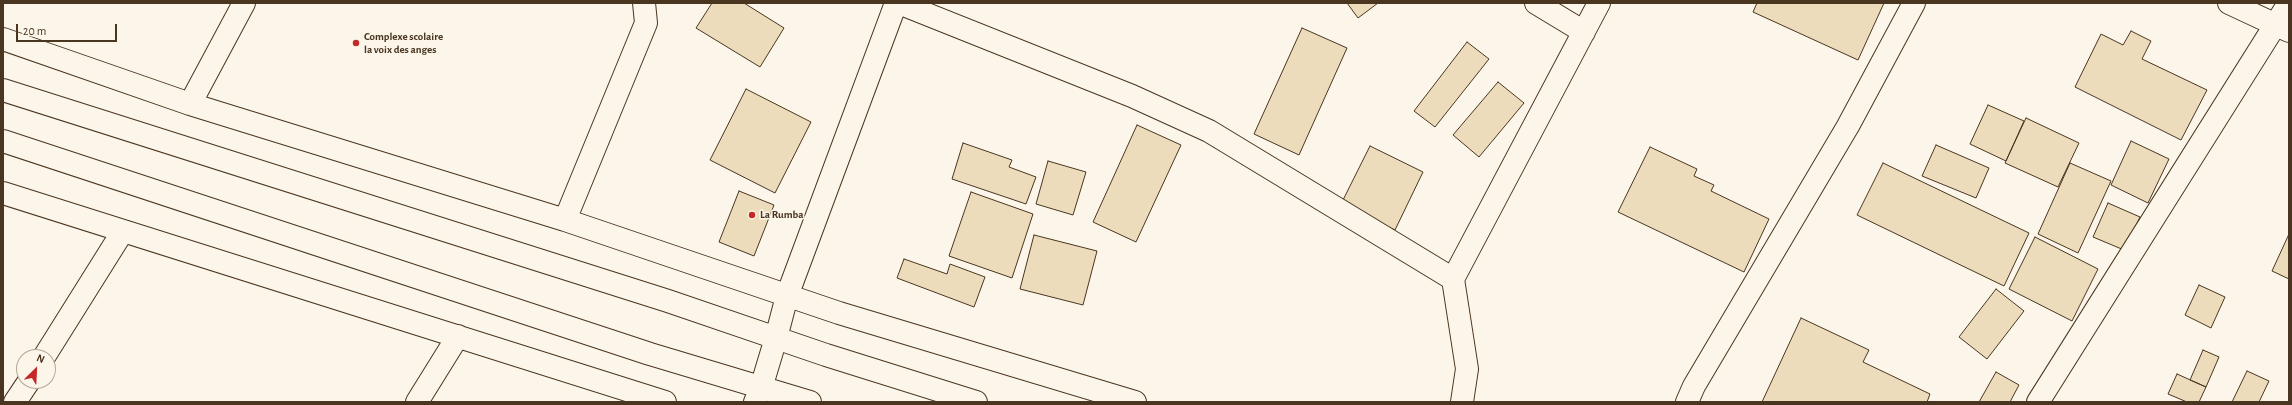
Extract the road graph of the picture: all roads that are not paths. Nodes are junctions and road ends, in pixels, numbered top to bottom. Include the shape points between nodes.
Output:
1 (244, 3) edge
2 (644, 3) edge
3 (898, 3) edge
4 (1536, 3) edge
5 (1599, 3) edge
6 (1914, 3) edge
7 (2229, 3) edge
8 (2289, 3) edge
9 (2281, 28) edge
10 (1584, 32) junction
11 (3, 39) edge
12 (3, 90) edge
13 (190, 104) junction
14 (3, 141) edge
15 (3, 193) edge
16 (565, 220) junction
17 (123, 230) junction
18 (1453, 279) junction
19 (787, 296) junction
20 (458, 336) junction
21 (776, 338) junction
22 (49, 349) edge
23 (24, 389) edge
24 (758, 395) edge
25 (15, 402) edge
26 (417, 402) edge
27 (665, 402) edge
28 (810, 402) edge
29 (976, 402) edge
30 (1135, 402) edge
31 (1462, 402) edge
32 (1687, 402) edge
33 (2038, 402) edge

1 - 13 main road
2 - 16 main road via 646,23
3 - 18 main road via 1132,96 1209,131
3 - 19 main road
4 - 10 main road
5 - 10 main road
6 - 32 main road via 1848,126 1694,386
7 - 9 main road
8 - 9 main road
9 - 33 main road
10 - 18 main road
11 - 13 main road
12 - 21 main road via 668,301
13 - 16 main road
14 - 24 main road via 650,354 713,371
15 - 17 main road
16 - 19 main road
17 - 20 main road
17 - 22 main road
18 - 31 main road via 1467,369
19 - 21 main road
19 - 30 main road via 962,352
20 - 26 main road
20 - 27 main road
21 - 24 main road
21 - 29 main road
23 - 25 main road
24 - 28 main road

